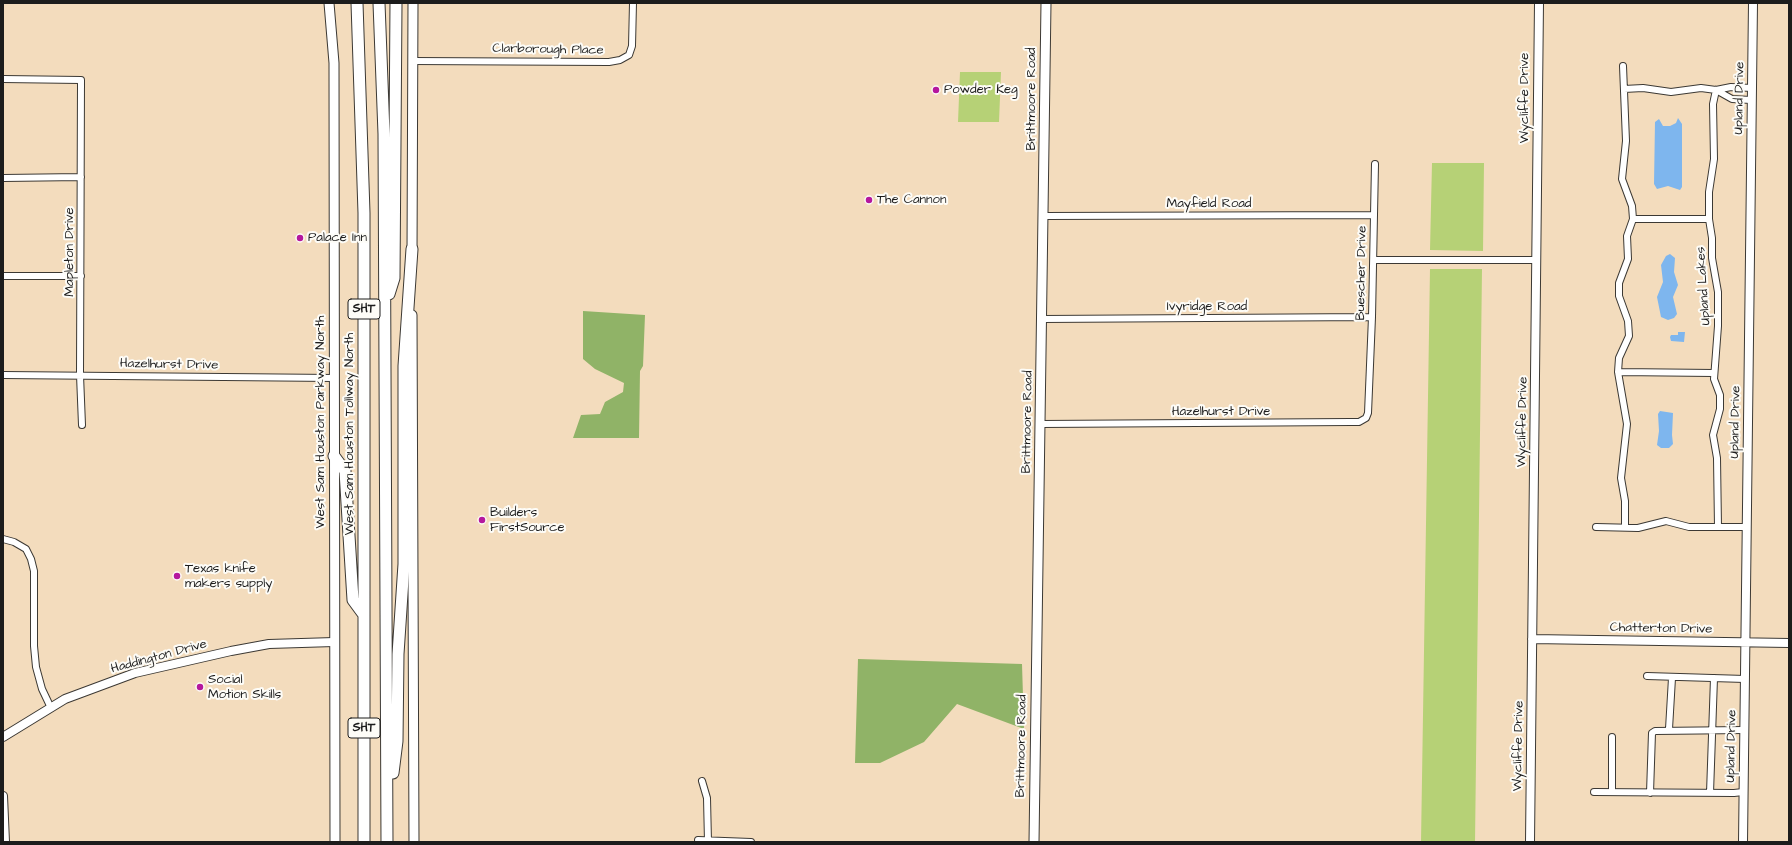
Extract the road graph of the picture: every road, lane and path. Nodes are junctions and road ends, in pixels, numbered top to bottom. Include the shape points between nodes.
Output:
1 (329, 3) edge
2 (357, 3) edge
3 (379, 3) edge
4 (396, 3) edge
5 (413, 3) edge
6 (633, 3) edge
7 (1046, 3) edge
8 (1539, 3) edge
9 (1753, 3) edge
10 (412, 61) junction
11 (1623, 66) dead end
12 (3, 79) edge
13 (1752, 88) junction
14 (1624, 89) junction
15 (1716, 90) junction
16 (1751, 100) junction
17 (1375, 164) dead end
18 (81, 177) junction
19 (3, 178) edge
20 (1374, 215) junction
21 (1044, 216) junction
22 (1633, 219) junction
23 (1709, 220) junction
24 (412, 249) junction
25 (1374, 260) junction
26 (1536, 260) junction
27 (3, 276) edge
28 (81, 276) junction
29 (386, 304) junction
30 (1372, 317) junction
31 (1042, 319) junction
32 (1618, 372) junction
33 (1714, 373) junction
34 (3, 375) edge
35 (80, 375) junction
36 (334, 378) junction
37 (1369, 383) joint
38 (1041, 424) junction
39 (82, 425) dead end
40 (334, 456) junction
41 (1596, 527) dead end
42 (1625, 527) junction
43 (1718, 527) junction
44 (1747, 528) junction
45 (3, 539) edge
46 (364, 615) junction
47 (1532, 639) junction
48 (334, 642) junction
49 (1746, 642) junction
50 (1789, 643) edge
51 (1647, 676) dead end
52 (1672, 678) junction
53 (1714, 678) junction
54 (1745, 679) junction
55 (51, 708) junction
56 (1670, 729) junction
57 (1712, 730) junction
58 (1744, 730) junction
59 (3, 737) edge
60 (1612, 737) dead end
61 (702, 781) dead end
62 (1594, 792) dead end
63 (1612, 792) junction
64 (1743, 792) junction
65 (1650, 793) junction
66 (1710, 793) junction
67 (3, 796) edge
68 (387, 813) junction
69 (698, 840) dead end
70 (708, 841) edge
71 (5, 842) edge
72 (335, 842) edge
73 (364, 842) edge
74 (387, 842) edge
75 (414, 842) edge
76 (751, 842) edge
77 (1034, 842) edge
78 (1530, 842) edge
79 (1743, 842) edge

1 - 36 main road, West Sam Houston Parkway North via 334,63
2 - 46 highway, West Sam Houston Tollway North / SHT via 364,213
3 - 29 highway, SHT
4 - 29 highway via 394,278
5 - 10 main road
6 - 10 street, Clarborough Place via 632,46 629,55 620,60
7 - 21 main road, Brittmoore Road
8 - 26 street, Wycliffe Drive
9 - 13 street, Upland Drive
10 - 24 main road
11 - 14 street
12 - 18 street, Mapleton Drive via 81,80
13 - 15 street via 1731,87
13 - 16 street, Upland Drive
14 - 15 street via 1643,88 1671,92 1701,88
14 - 22 street via 1626,142 1622,179 1632,206
15 - 16 street via 1732,99
15 - 23 street, Upland Lakes via 1713,104 1714,159 1709,192
16 - 44 street, Upland Drive
17 - 20 street, Buescher Drive
18 - 19 street
18 - 28 street, Mapleton Drive
20 - 21 street, Mayfield Road
20 - 25 street, Buescher Drive
21 - 31 main road, Brittmoore Road
22 - 23 street
22 - 32 street via 1628,236 1628,259 1619,283 1619,296 1628,321 1629,336 1619,358
23 - 33 street, Upland Lakes via 1718,292
24 - 68 highway via 404,366 404,564 398,654 397,741
24 - 75 main road
25 - 26 street
25 - 30 street, Buescher Drive
26 - 47 street, Wycliffe Drive
27 - 28 street
28 - 35 street, Mapleton Drive
29 - 68 highway, SHT
30 - 31 street, Ivyridge Road
30 - 37 street, Buescher Drive
31 - 38 main road, Brittmoore Road
32 - 33 street
32 - 42 street via 1627,424 1621,478
33 - 43 street, Upland Lakes via 1720,402 1713,435 1717,458
34 - 35 street, Hazelhurst Drive
35 - 36 street, Hazelhurst Drive
35 - 39 street, Mapleton Drive
36 - 40 main road, West Sam Houston Parkway North
37 - 38 street, Hazelhurst Drive via 1368,413 1359,422
38 - 77 main road, Brittmoore Road
40 - 46 highway via 345,471 353,600
40 - 48 main road, West Sam Houston Parkway North
41 - 42 street
42 - 43 street via 1638,528 1666,521 1689,527
43 - 44 street
44 - 49 street, Upland Drive
45 - 55 street via 26,548 31,559 34,571 36,667 42,690
46 - 73 highway, West Sam Houston Tollway North / SHT
47 - 49 street, Chatterton Drive
47 - 78 street, Wycliffe Drive
48 - 55 street, Haddington Drive via 269,644 231,650 135,673 65,699
48 - 72 main road, West Sam Houston Parkway North
49 - 50 street, Chatterton Drive
49 - 54 street, Upland Drive
51 - 52 street
52 - 53 street
52 - 56 street
53 - 54 street
53 - 57 street
54 - 58 street, Upland Drive
55 - 59 street, Haddington Drive
56 - 57 street
56 - 65 street via 1652,733
57 - 58 street
57 - 66 street
58 - 64 street, Upland Drive
60 - 63 street
61 - 70 street via 707,798
62 - 63 street
63 - 65 street
64 - 66 street
64 - 79 street, Upland Drive
65 - 66 street
67 - 71 street
68 - 74 highway, SHT
69 - 70 street
70 - 76 street

